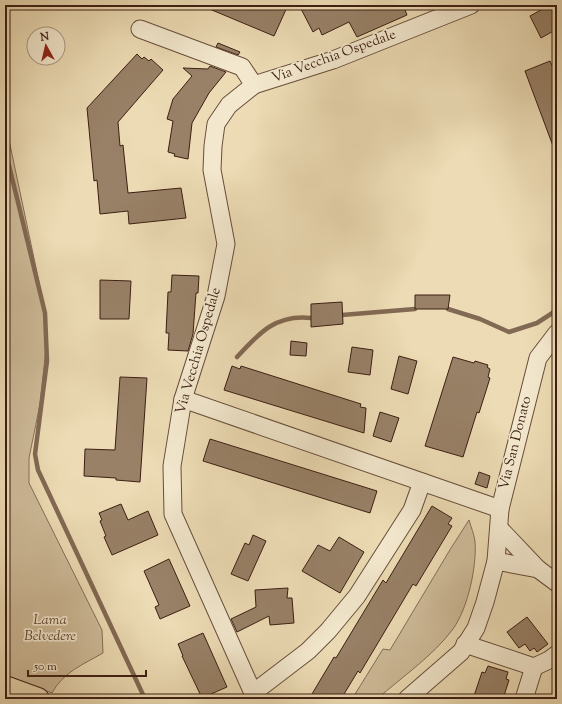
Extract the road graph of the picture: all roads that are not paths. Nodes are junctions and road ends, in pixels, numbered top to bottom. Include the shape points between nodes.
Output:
1 (471, 5) edge
2 (140, 29) dead end
3 (254, 85) junction
4 (557, 333) edge
5 (183, 399) junction
6 (422, 482) junction
7 (500, 509) junction
8 (500, 529) junction
9 (496, 561) junction
10 (538, 569) junction
11 (557, 583) edge
12 (465, 644) junction
13 (557, 654) edge
14 (534, 667) junction
15 (5, 686) edge
16 (38, 699) edge
17 (407, 699) edge
18 (524, 699) edge

1 - 3 street, Via Vecchia Ospedale via 334,60
2 - 3 street via 242,67
3 - 5 street, Via Vecchia Ospedale via 228,105 216,124 212,170 226,244 216,296
4 - 7 street, Via San Donato via 538,358
5 - 6 street
5 - 6 street, Via Vecchia Ospedale via 172,466 173,514 253,693 308,652 328,631 356,596 412,510
6 - 7 street
7 - 8 street, Via San Donato
8 - 9 street, Via San Donato
8 - 10 street
9 - 10 street
9 - 12 street, Via San Donato via 476,628
10 - 11 street
12 - 14 street
12 - 17 street, Via San Donato via 460,652
13 - 14 street
14 - 18 street
15 - 16 main road

